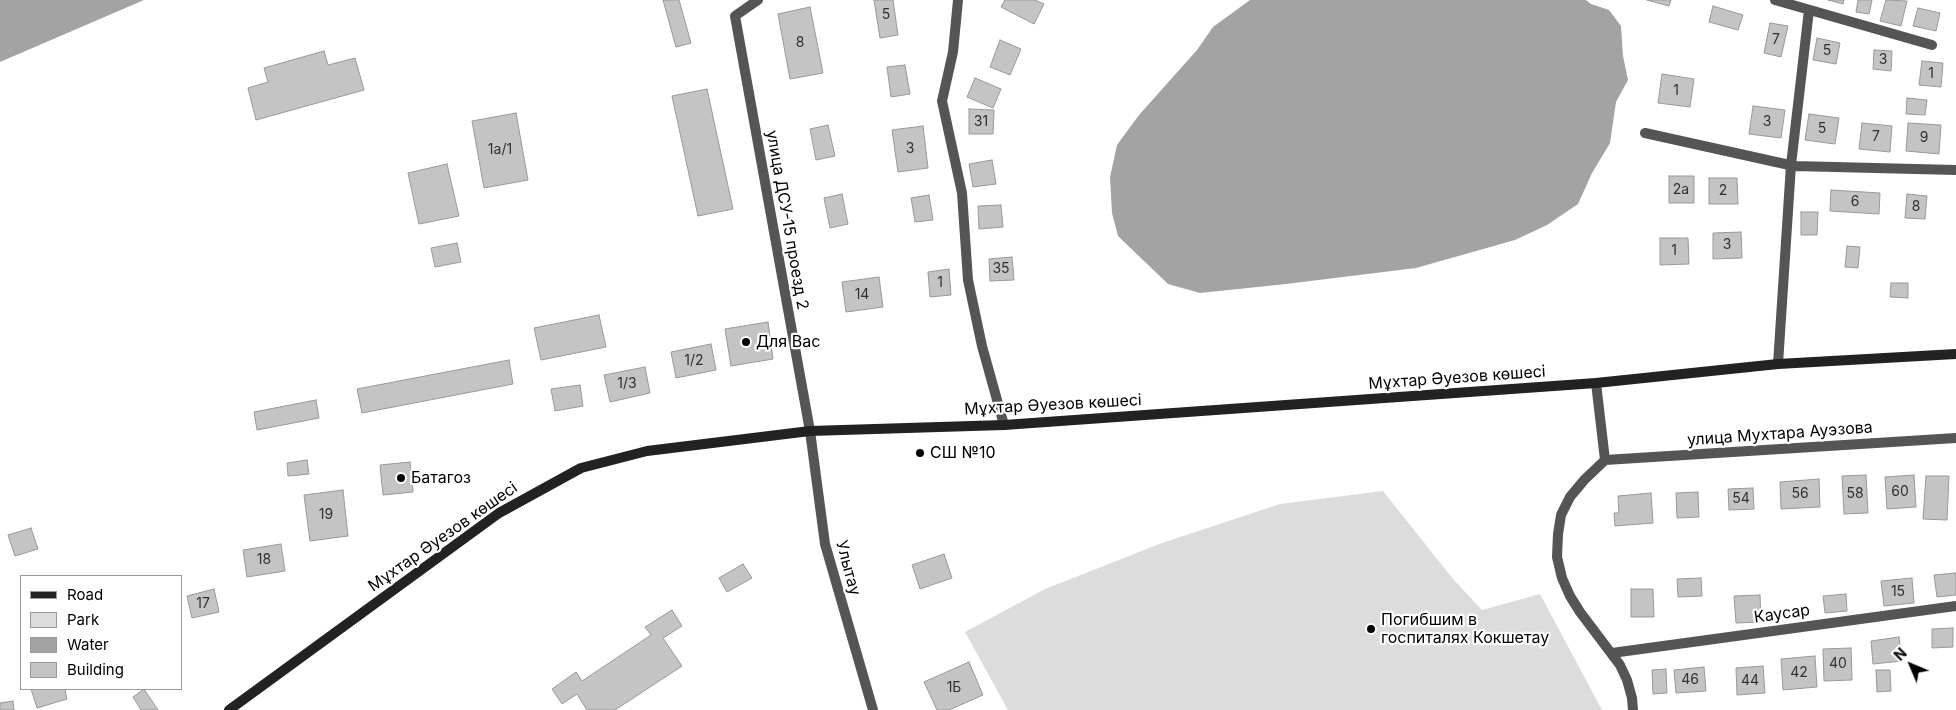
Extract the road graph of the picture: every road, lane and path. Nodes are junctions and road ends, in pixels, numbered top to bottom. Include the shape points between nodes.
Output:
1 (758, 0) edge
2 (958, 0) edge
3 (1775, 0) edge
4 (1809, 10) junction
5 (1932, 45) dead end
6 (1645, 133) dead end
7 (1791, 165) junction
8 (1956, 170) edge
9 (1956, 354) edge
10 (1778, 364) junction
11 (1596, 384) junction
12 (1004, 425) junction
13 (810, 430) junction
14 (1956, 438) edge
15 (1605, 460) junction
16 (1956, 606) edge
17 (1612, 653) junction
18 (229, 710) edge
19 (873, 710) edge
20 (1633, 710) edge

1 - 13 street, улица ДСУ-15 проезд 2 via 735,16
2 - 12 street via 953,52 942,100 962,193 968,280
3 - 4 street
4 - 5 street
4 - 7 street
6 - 7 street
7 - 8 street
7 - 10 street
9 - 10 main road, Мұхтар Әуезов көшесі
10 - 11 main road, Мұхтар Әуезов көшесі
11 - 12 main road, Мұхтар Әуезов көшесі
11 - 15 street
12 - 13 main road, Мұхтар Әуезов көшесі
13 - 18 main road, Мұхтар Әуезов көшесі via 647,451 606,460 567,474 498,513
13 - 19 street, Улытау via 825,544
14 - 15 street, улица Мухтара Ауэзова
15 - 17 street via 1570,497 1561,515 1557,557 1570,596
16 - 17 street, Каусар
17 - 20 street via 1627,680

